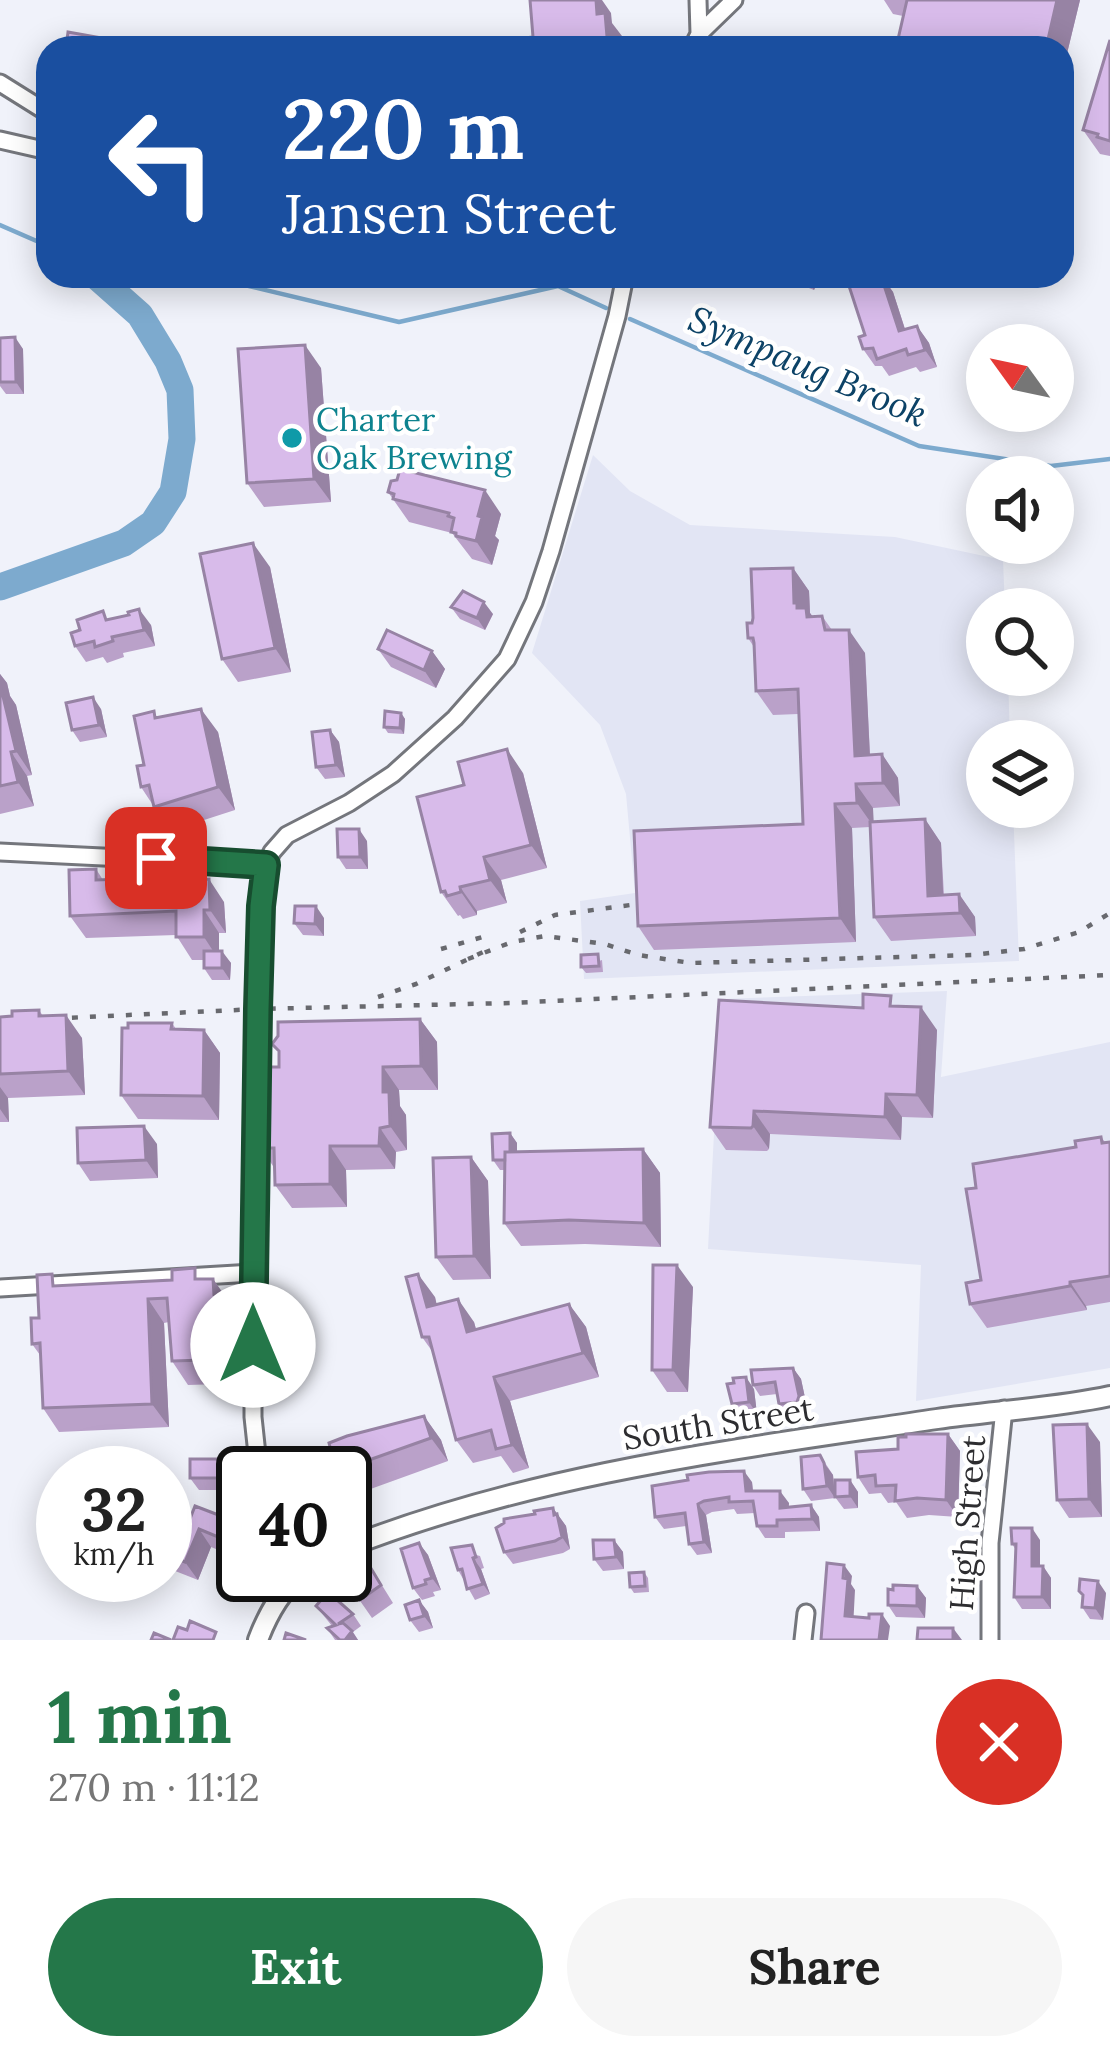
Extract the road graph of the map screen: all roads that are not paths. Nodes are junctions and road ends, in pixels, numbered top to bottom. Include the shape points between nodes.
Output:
1 (698, 0) edge
2 (734, 0) edge
3 (696, 36) edge
4 (701, 36) edge
5 (0, 82) edge
6 (36, 105) edge
7 (0, 140) edge
8 (36, 148) edge
9 (623, 288) edge
10 (0, 852) edge
11 (266, 865) junction
12 (253, 1273) junction
13 (0, 1288) edge
14 (1110, 1396) edge
15 (1004, 1409) junction
16 (256, 1446) edge
17 (372, 1538) edge
18 (278, 1602) edge
19 (806, 1613) dead end
20 (258, 1640) edge
21 (803, 1640) edge
22 (990, 1640) edge

1 - 3 street
2 - 4 street
5 - 6 street
7 - 8 street
9 - 11 street via 550,551 507,659 393,774 287,835
10 - 11 street
11 - 12 street
12 - 13 street
12 - 16 street
14 - 15 main road, South Street
15 - 17 main road, South Street via 568,1479
15 - 22 street, High Street
18 - 20 main road
19 - 21 street

